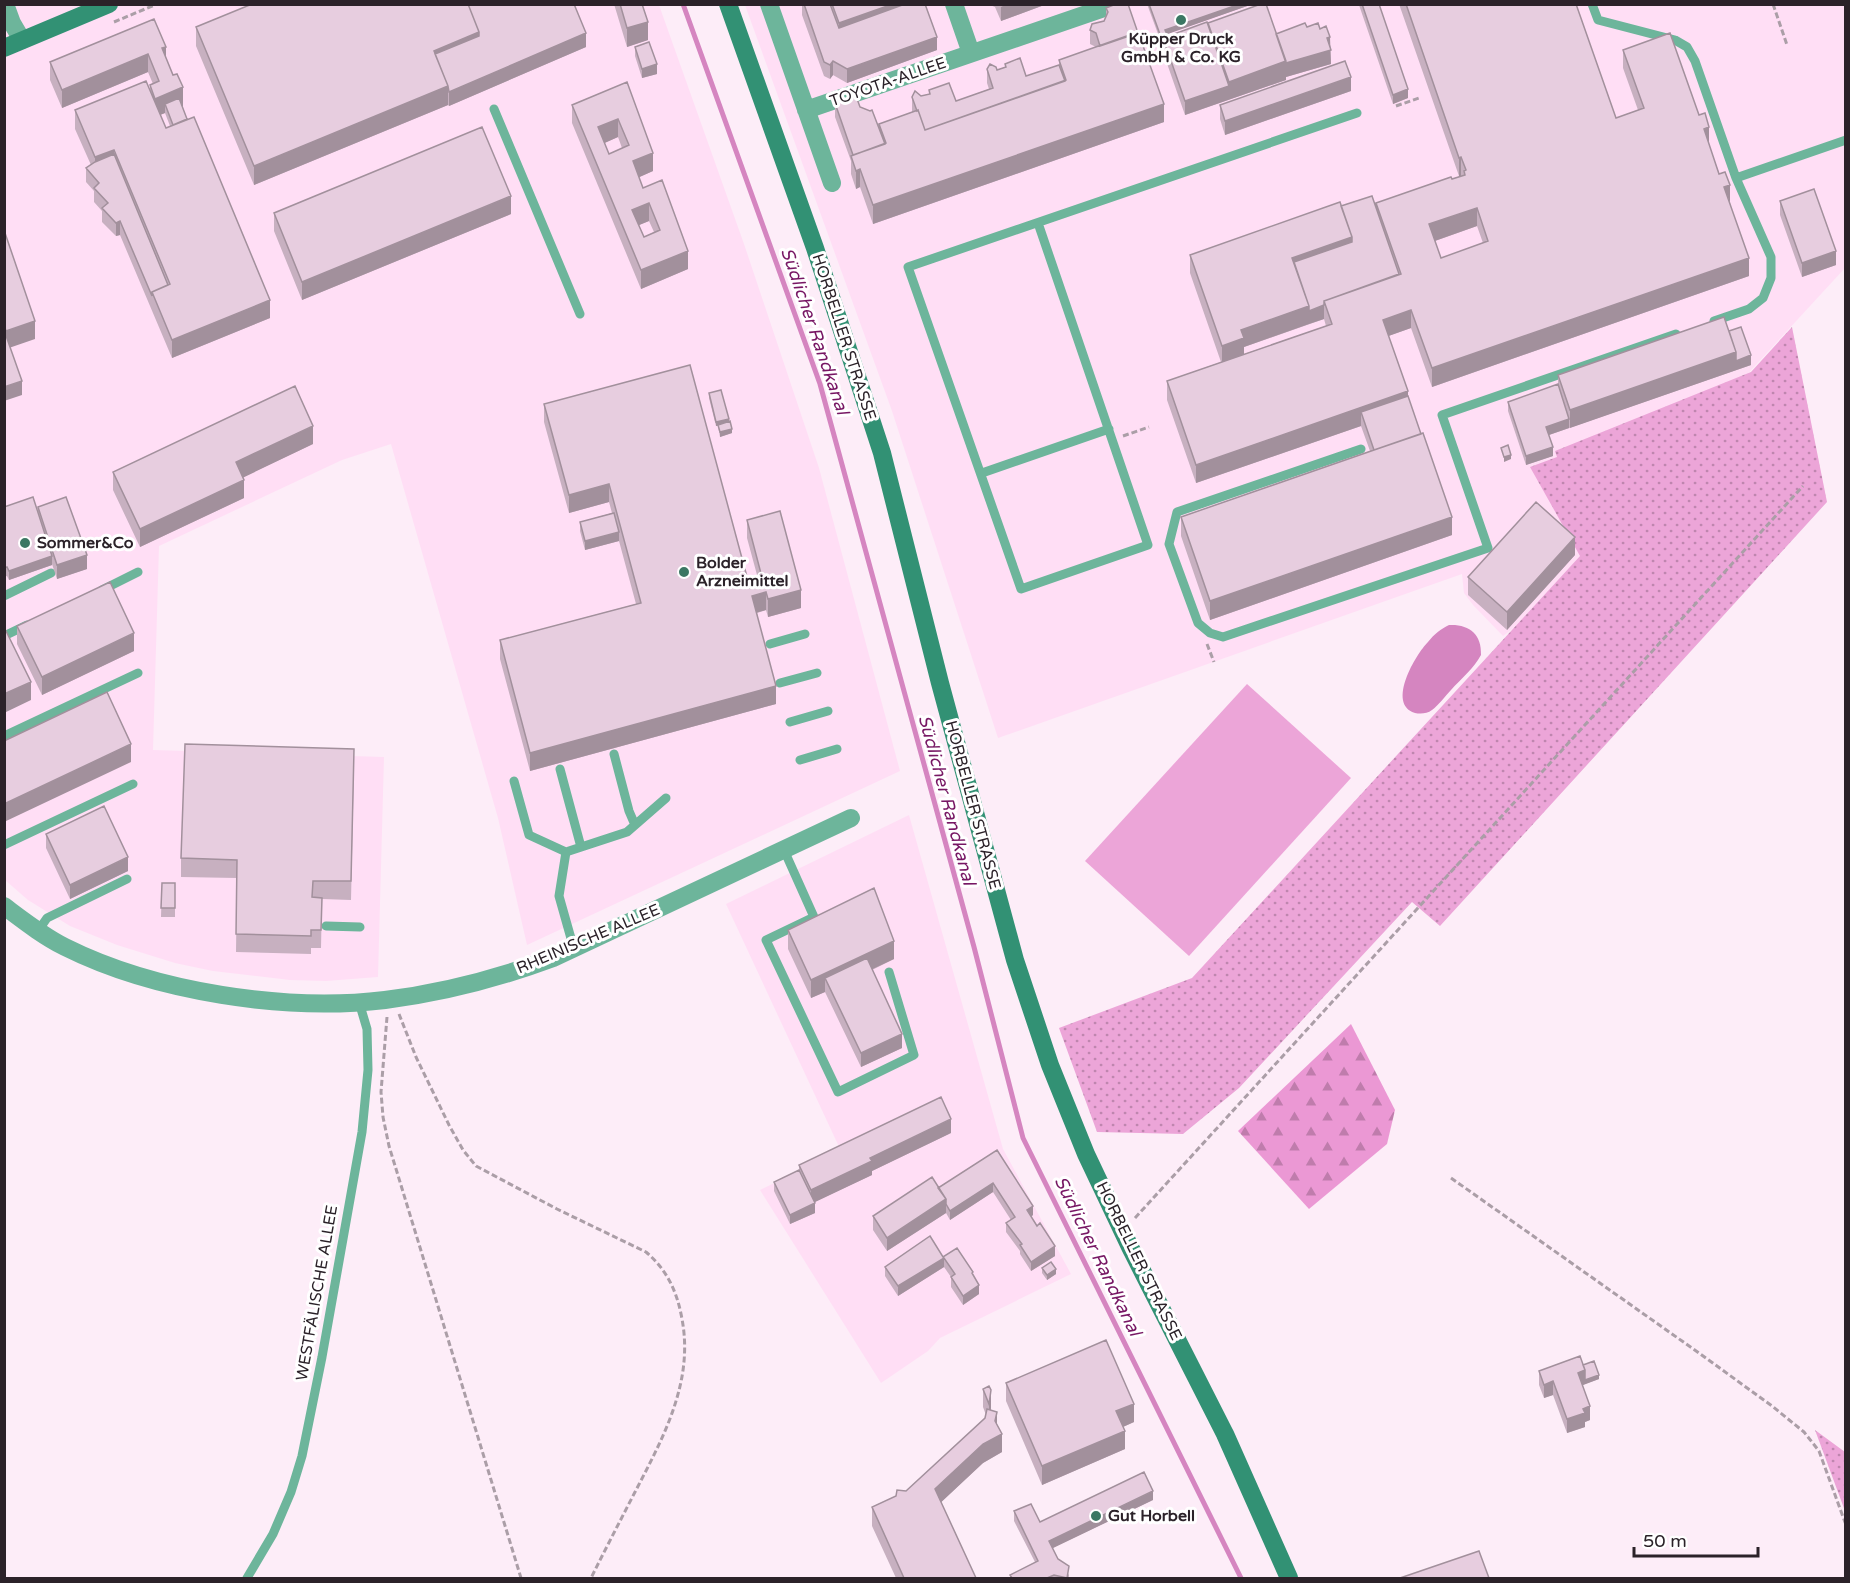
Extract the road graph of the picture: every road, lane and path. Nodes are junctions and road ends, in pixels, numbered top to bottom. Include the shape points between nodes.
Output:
1 (5, 4) edge
2 (109, 4) edge
3 (728, 4) edge
4 (769, 4) edge
5 (954, 4) edge
6 (1592, 4) edge
7 (1773, 4) edge
8 (1107, 7) edge
9 (22, 40) junction
10 (1786, 45) dead end
11 (4, 48) edge
12 (971, 54) junction
13 (1419, 98) dead end
14 (1396, 106) dead end
15 (494, 109) dead end
16 (806, 110) junction
17 (1357, 113) dead end
18 (1845, 140) edge
19 (1736, 178) junction
20 (832, 183) dead end
21 (1038, 223) junction
22 (580, 314) dead end
23 (1705, 324) edge
24 (1683, 332) edge
25 (1149, 427) dead end
26 (1108, 429) junction
27 (1112, 439) junction
28 (1361, 449) dead end
29 (981, 473) junction
30 (1803, 486) dead end
31 (138, 572) dead end
32 (51, 573) dead end
33 (97, 592) edge
34 (4, 596) edge
35 (35, 621) edge
36 (805, 634) dead end
37 (4, 636) edge
38 (770, 644) dead end
39 (138, 673) dead end
40 (817, 673) dead end
41 (780, 683) dead end
42 (828, 711) dead end
43 (790, 722) dead end
44 (4, 736) edge
45 (837, 749) dead end
46 (614, 754) dead end
47 (800, 760) dead end
48 (560, 768) dead end
49 (514, 781) dead end
50 (133, 784) dead end
51 (666, 798) dead end
52 (851, 818) dead end
53 (635, 825) junction
54 (4, 845) edge
55 (581, 847) junction
56 (784, 850) junction
57 (566, 852) junction
58 (127, 879) dead end
59 (4, 906) edge
60 (326, 926) dead end
61 (360, 927) dead end
62 (38, 931) junction
63 (574, 949) junction
64 (889, 972) dead end
65 (389, 999) junction
66 (358, 1002) junction
67 (1451, 1178) dead end
68 (1123, 1231) junction
69 (1845, 1526) edge
70 (247, 1578) edge
71 (521, 1578) edge
72 (591, 1578) edge
73 (1289, 1578) edge

1 - 9 street
2 - 9 main road
3 - 68 main road, HORBELLER STRASSE via 815,248 882,453 1015,960 1050,1065
4 - 16 street
5 - 12 street
6 - 19 lane via 1598,20 1675,40 1687,47
7 - 10 path
8 - 12 street, TOYOTA-ALLEE
9 - 11 main road
12 - 16 street, TOYOTA-ALLEE
13 - 14 path
15 - 22 lane
16 - 20 street
17 - 21 lane
18 - 19 lane
19 - 23 lane via 1771,257 1772,278 1763,298 1749,309
21 - 26 lane
21 - 29 lane via 908,267
24 - 28 lane via 1442,415 1488,548 1223,637 1198,623 1169,544 1177,512
25 - 27 path
26 - 27 lane
26 - 29 lane
27 - 29 lane via 1148,545 1021,589
30 - 68 path
31 - 33 lane
32 - 34 lane
35 - 37 lane
36 - 38 lane
39 - 44 lane
40 - 41 lane
42 - 43 lane
45 - 47 lane
46 - 53 lane
48 - 55 lane
49 - 57 lane via 529,835
50 - 54 lane
51 - 53 lane
52 - 56 street, RHEINISCHE ALLEE
53 - 55 lane via 627,832
55 - 57 lane
56 - 63 street, RHEINISCHE ALLEE
56 - 64 lane via 819,915 766,940 838,1092 914,1055
57 - 63 lane via 559,896
58 - 62 lane via 47,918
59 - 62 street, RHEINISCHE ALLEE
60 - 61 lane
62 - 66 street, RHEINISCHE ALLEE via 100,962 192,989 303,1004
63 - 65 street, RHEINISCHE ALLEE via 484,981
65 - 66 street, RHEINISCHE ALLEE
65 - 71 path via 381,1092 389,1146
65 - 72 path via 448,1125 476,1166 646,1252 673,1284 686,1344 678,1398 661,1441
66 - 70 lane, WESTFÄLISCHE ALLEE via 367,1029 368,1060 362,1132 322,1357 291,1492 273,1534
67 - 69 path via 1804,1432 1819,1451
68 - 73 main road, HORBELLER STRASSE via 1226,1434

